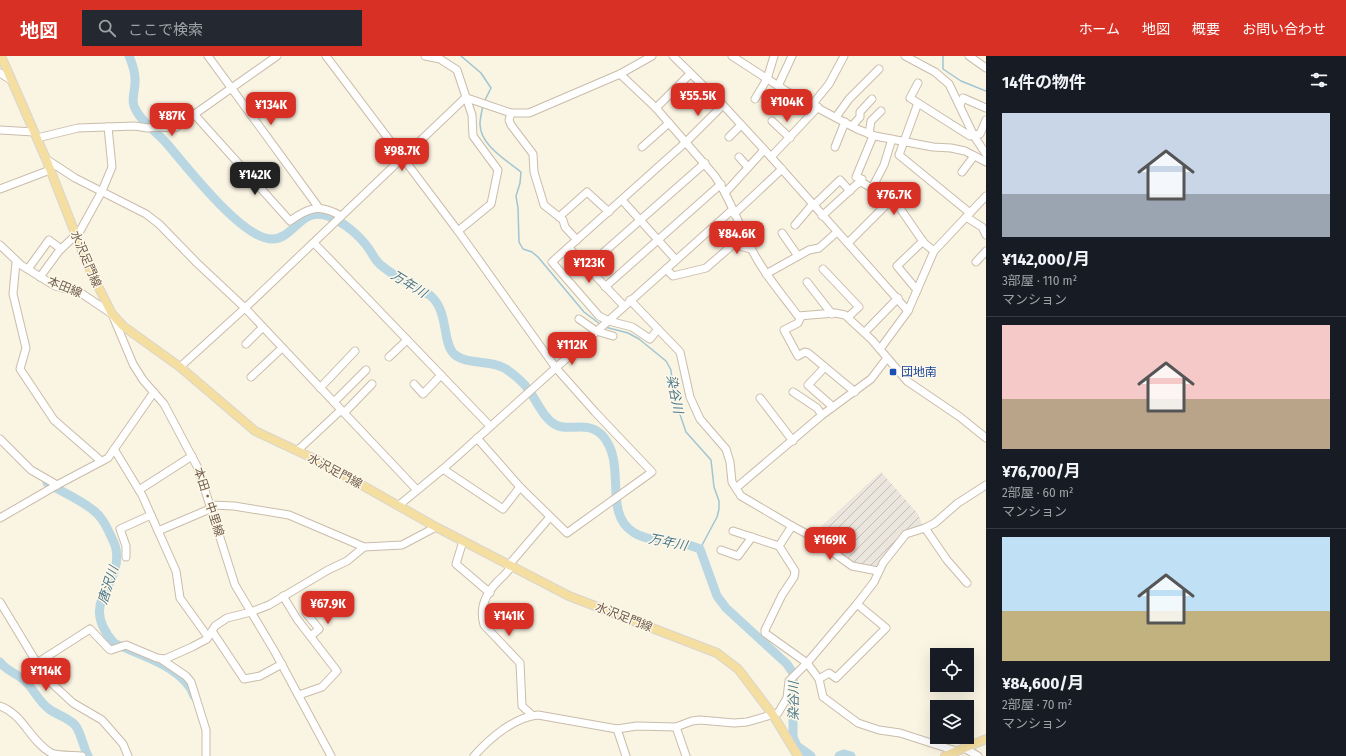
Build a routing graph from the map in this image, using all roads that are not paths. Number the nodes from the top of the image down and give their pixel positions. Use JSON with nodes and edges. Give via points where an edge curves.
{"nodes":[{"id":1,"x":1,"y":56,"type":"edge"},
{"id":2,"x":208,"y":56,"type":"edge"},
{"id":3,"x":277,"y":56,"type":"edge"},
{"id":4,"x":326,"y":56,"type":"edge"},
{"id":5,"x":425,"y":56,"type":"edge"},
{"id":6,"x":652,"y":56,"type":"edge"},
{"id":7,"x":673,"y":56,"type":"edge"},
{"id":8,"x":732,"y":56,"type":"edge"},
{"id":9,"x":774,"y":56,"type":"edge"},
{"id":10,"x":792,"y":56,"type":"edge"},
{"id":11,"x":844,"y":56,"type":"edge"},
{"id":12,"x":905,"y":56,"type":"edge"},
{"id":13,"x":969,"y":56,"type":"edge"},
{"id":14,"x":986,"y":68,"type":"edge"},
{"id":15,"x":879,"y":69,"type":"dead end"},
{"id":16,"x":0,"y":73,"type":"edge"},
{"id":17,"x":620,"y":74,"type":"junction"},
{"id":18,"x":690,"y":74,"type":"junction"},
{"id":19,"x":767,"y":79,"type":"junction"},
{"id":20,"x":11,"y":80,"type":"junction"},
{"id":21,"x":918,"y":82,"type":"dead end"},
{"id":22,"x":778,"y":86,"type":"junction"},
{"id":23,"x":231,"y":88,"type":"junction"},
{"id":24,"x":467,"y":98,"type":"junction"},
{"id":25,"x":755,"y":99,"type":"dead end"},
{"id":26,"x":872,"y":99,"type":"dead end"},
{"id":27,"x":918,"y":103,"type":"junction"},
{"id":28,"x":723,"y":105,"type":"junction"},
{"id":29,"x":960,"y":105,"type":"junction"},
{"id":30,"x":815,"y":106,"type":"junction"},
{"id":31,"x":656,"y":108,"type":"junction"},
{"id":32,"x":986,"y":108,"type":"edge"},
{"id":33,"x":881,"y":111,"type":"dead end"},
{"id":34,"x":510,"y":113,"type":"junction"},
{"id":35,"x":194,"y":114,"type":"junction"},
{"id":36,"x":836,"y":117,"type":"junction"},
{"id":37,"x":986,"y":120,"type":"edge"},
{"id":38,"x":772,"y":121,"type":"dead end"},
{"id":39,"x":845,"y":122,"type":"junction"},
{"id":40,"x":669,"y":123,"type":"junction"},
{"id":41,"x":741,"y":125,"type":"junction"},
{"id":42,"x":852,"y":126,"type":"junction"},
{"id":43,"x":108,"y":127,"type":"junction"},
{"id":44,"x":0,"y":130,"type":"edge"},
{"id":45,"x":35,"y":135,"type":"junction"},
{"id":46,"x":871,"y":135,"type":"junction"},
{"id":47,"x":974,"y":136,"type":"junction"},
{"id":48,"x":729,"y":137,"type":"dead end"},
{"id":49,"x":790,"y":138,"type":"junction"},
{"id":50,"x":892,"y":139,"type":"junction"},
{"id":51,"x":686,"y":142,"type":"junction"},
{"id":52,"x":904,"y":142,"type":"junction"},
{"id":53,"x":642,"y":147,"type":"dead end"},
{"id":54,"x":835,"y":147,"type":"dead end"},
{"id":55,"x":764,"y":150,"type":"junction"},
{"id":56,"x":986,"y":154,"type":"edge"},
{"id":57,"x":974,"y":156,"type":"junction"},
{"id":58,"x":403,"y":157,"type":"junction"},
{"id":59,"x":739,"y":157,"type":"dead end"},
{"id":60,"x":771,"y":157,"type":"junction"},
{"id":61,"x":46,"y":159,"type":"junction"},
{"id":62,"x":986,"y":162,"type":"edge"},
{"id":63,"x":705,"y":163,"type":"junction"},
{"id":64,"x":748,"y":167,"type":"junction"},
{"id":65,"x":782,"y":169,"type":"junction"},
{"id":66,"x":50,"y":170,"type":"junction"},
{"id":67,"x":962,"y":172,"type":"dead end"},
{"id":68,"x":861,"y":182,"type":"junction"},
{"id":69,"x":721,"y":184,"type":"junction"},
{"id":70,"x":872,"y":188,"type":"junction"},
{"id":71,"x":0,"y":189,"type":"edge"},
{"id":72,"x":850,"y":190,"type":"junction"},
{"id":73,"x":102,"y":191,"type":"junction"},
{"id":74,"x":725,"y":193,"type":"junction"},
{"id":75,"x":986,"y":196,"type":"edge"},
{"id":76,"x":893,"y":198,"type":"junction"},
{"id":77,"x":622,"y":200,"type":"junction"},
{"id":78,"x":813,"y":205,"type":"junction"},
{"id":79,"x":319,"y":208,"type":"junction"},
{"id":80,"x":609,"y":212,"type":"junction"},
{"id":81,"x":733,"y":212,"type":"junction"},
{"id":82,"x":968,"y":215,"type":"junction"},
{"id":83,"x":341,"y":216,"type":"junction"},
{"id":84,"x":822,"y":216,"type":"junction"},
{"id":85,"x":559,"y":217,"type":"junction"},
{"id":86,"x":641,"y":220,"type":"junction"},
{"id":87,"x":795,"y":225,"type":"dead end"},
{"id":88,"x":458,"y":231,"type":"junction"},
{"id":89,"x":837,"y":232,"type":"junction"},
{"id":90,"x":782,"y":233,"type":"dead end"},
{"id":91,"x":986,"y":234,"type":"edge"},
{"id":92,"x":744,"y":235,"type":"junction"},
{"id":93,"x":75,"y":236,"type":"junction"},
{"id":94,"x":577,"y":240,"type":"junction"},
{"id":95,"x":658,"y":240,"type":"junction"},
{"id":96,"x":923,"y":241,"type":"junction"},
{"id":97,"x":736,"y":242,"type":"junction"},
{"id":98,"x":314,"y":243,"type":"junction"},
{"id":99,"x":848,"y":243,"type":"junction"},
{"id":100,"x":0,"y":245,"type":"edge"},
{"id":101,"x":569,"y":248,"type":"junction"},
{"id":102,"x":61,"y":249,"type":"junction"},
{"id":103,"x":751,"y":249,"type":"junction"},
{"id":104,"x":934,"y":251,"type":"junction"},
{"id":105,"x":986,"y":251,"type":"edge"},
{"id":106,"x":798,"y":256,"type":"junction"},
{"id":107,"x":676,"y":260,"type":"junction"},
{"id":108,"x":16,"y":262,"type":"junction"},
{"id":109,"x":976,"y":262,"type":"dead end"},
{"id":110,"x":587,"y":267,"type":"junction"},
{"id":111,"x":823,"y":268,"type":"dead end"},
{"id":112,"x":28,"y":269,"type":"junction"},
{"id":113,"x":666,"y":269,"type":"junction"},
{"id":114,"x":766,"y":274,"type":"junction"},
{"id":115,"x":40,"y":277,"type":"junction"},
{"id":116,"x":807,"y":282,"type":"dead end"},
{"id":117,"x":605,"y":287,"type":"junction"},
{"id":118,"x":917,"y":290,"type":"junction"},
{"id":119,"x":898,"y":298,"type":"junction"},
{"id":120,"x":630,"y":300,"type":"junction"},
{"id":121,"x":624,"y":306,"type":"junction"},
{"id":122,"x":245,"y":308,"type":"junction"},
{"id":123,"x":908,"y":311,"type":"junction"},
{"id":124,"x":112,"y":314,"type":"junction"},
{"id":125,"x":832,"y":314,"type":"junction"},
{"id":126,"x":801,"y":317,"type":"junction"},
{"id":127,"x":848,"y":317,"type":"junction"},
{"id":128,"x":579,"y":319,"type":"dead end"},
{"id":129,"x":602,"y":326,"type":"junction"},
{"id":130,"x":262,"y":328,"type":"junction"},
{"id":131,"x":658,"y":329,"type":"junction"},
{"id":132,"x":865,"y":332,"type":"junction"},
{"id":133,"x":613,"y":336,"type":"dead end"},
{"id":134,"x":407,"y":340,"type":"junction"},
{"id":135,"x":246,"y":344,"type":"dead end"},
{"id":136,"x":282,"y":348,"type":"junction"},
{"id":137,"x":880,"y":349,"type":"junction"},
{"id":138,"x":355,"y":351,"type":"dead end"},
{"id":139,"x":389,"y":357,"type":"dead end"},
{"id":140,"x":887,"y":358,"type":"junction"},
{"id":141,"x":180,"y":367,"type":"junction"},
{"id":142,"x":825,"y":367,"type":"junction"},
{"id":143,"x":556,"y":368,"type":"junction"},
{"id":144,"x":366,"y":370,"type":"dead end"},
{"id":145,"x":441,"y":376,"type":"junction"},
{"id":146,"x":251,"y":377,"type":"dead end"},
{"id":147,"x":372,"y":384,"type":"dead end"},
{"id":148,"x":414,"y":384,"type":"dead end"},
{"id":149,"x":320,"y":388,"type":"junction"},
{"id":150,"x":154,"y":392,"type":"junction"},
{"id":151,"x":793,"y":392,"type":"dead end"},
{"id":152,"x":855,"y":392,"type":"junction"},
{"id":153,"x":760,"y":398,"type":"dead end"},
{"id":154,"x":334,"y":402,"type":"junction"},
{"id":155,"x":833,"y":407,"type":"junction"},
{"id":156,"x":342,"y":412,"type":"junction"},
{"id":157,"x":822,"y":415,"type":"junction"},
{"id":158,"x":490,"y":426,"type":"junction"},
{"id":159,"x":477,"y":438,"type":"junction"},
{"id":160,"x":986,"y":438,"type":"edge"},
{"id":161,"x":0,"y":439,"type":"edge"},
{"id":162,"x":792,"y":441,"type":"junction"},
{"id":163,"x":114,"y":449,"type":"junction"},
{"id":164,"x":297,"y":451,"type":"junction"},
{"id":165,"x":192,"y":456,"type":"junction"},
{"id":166,"x":102,"y":462,"type":"junction"},
{"id":167,"x":443,"y":469,"type":"junction"},
{"id":168,"x":56,"y":485,"type":"junction"},
{"id":169,"x":986,"y":485,"type":"edge"},
{"id":170,"x":520,"y":487,"type":"junction"},
{"id":171,"x":736,"y":488,"type":"junction"},
{"id":172,"x":416,"y":489,"type":"junction"},
{"id":173,"x":139,"y":490,"type":"junction"},
{"id":174,"x":398,"y":506,"type":"junction"},
{"id":175,"x":211,"y":507,"type":"junction"},
{"id":176,"x":151,"y":514,"type":"junction"},
{"id":177,"x":550,"y":517,"type":"junction"},
{"id":178,"x":0,"y":518,"type":"edge"},
{"id":179,"x":792,"y":526,"type":"junction"},
{"id":180,"x":436,"y":528,"type":"junction"},
{"id":181,"x":925,"y":528,"type":"junction"},
{"id":182,"x":158,"y":531,"type":"junction"},
{"id":183,"x":733,"y":531,"type":"dead end"},
{"id":184,"x":752,"y":537,"type":"junction"},
{"id":185,"x":463,"y":541,"type":"junction"},
{"id":186,"x":779,"y":546,"type":"junction"},
{"id":187,"x":364,"y":548,"type":"junction"},
{"id":188,"x":721,"y":550,"type":"dead end"},
{"id":189,"x":126,"y":557,"type":"dead end"},
{"id":190,"x":509,"y":566,"type":"junction"},
{"id":191,"x":878,"y":571,"type":"junction"},
{"id":192,"x":967,"y":583,"type":"dead end"},
{"id":193,"x":490,"y":592,"type":"junction"},
{"id":194,"x":283,"y":596,"type":"junction"},
{"id":195,"x":0,"y":602,"type":"edge"},
{"id":196,"x":857,"y":604,"type":"junction"},
{"id":197,"x":250,"y":612,"type":"junction"},
{"id":198,"x":7,"y":616,"type":"junction"},
{"id":199,"x":0,"y":619,"type":"edge"},
{"id":200,"x":297,"y":619,"type":"junction"},
{"id":201,"x":210,"y":634,"type":"junction"},
{"id":202,"x":311,"y":636,"type":"junction"},
{"id":203,"x":161,"y":659,"type":"junction"},
{"id":204,"x":37,"y":663,"type":"junction"},
{"id":205,"x":807,"y":663,"type":"junction"},
{"id":206,"x":282,"y":664,"type":"junction"},
{"id":207,"x":819,"y":679,"type":"junction"},
{"id":208,"x":299,"y":695,"type":"junction"},
{"id":209,"x":0,"y":706,"type":"edge"},
{"id":210,"x":532,"y":715,"type":"junction"},
{"id":211,"x":773,"y":715,"type":"junction"},
{"id":212,"x":676,"y":726,"type":"junction"},
{"id":213,"x":618,"y":728,"type":"junction"},
{"id":214,"x":986,"y":739,"type":"edge"},
{"id":215,"x":960,"y":750,"type":"junction"},
{"id":216,"x":82,"y":756,"type":"edge"},
{"id":217,"x":128,"y":756,"type":"edge"},
{"id":218,"x":206,"y":756,"type":"edge"},
{"id":219,"x":331,"y":756,"type":"edge"},
{"id":220,"x":474,"y":756,"type":"edge"},
{"id":221,"x":626,"y":756,"type":"edge"},
{"id":222,"x":686,"y":756,"type":"edge"},
{"id":223,"x":798,"y":756,"type":"edge"},
{"id":224,"x":945,"y":756,"type":"edge"},
{"id":225,"x":978,"y":756,"type":"edge"}],
"edges":[{"from":1,"to":20,"type":"main road","name":"水沢足門線"},
{"from":2,"to":23,"type":"street"},
{"from":3,"to":23,"type":"street"},
{"from":4,"to":58,"type":"street"},
{"from":5,"to":24,"type":"street","via":[[440,59],[454,67]]},
{"from":6,"to":17,"type":"street"},
{"from":7,"to":18,"type":"street"},
{"from":8,"to":19,"type":"street"},
{"from":9,"to":19,"type":"street"},
{"from":10,"to":22,"type":"street"},
{"from":11,"to":30,"type":"street"},
{"from":12,"to":29,"type":"street","via":[[941,76],[950,84]]},
{"from":13,"to":14,"type":"street"},
{"from":15,"to":36,"type":"street","via":[[849,99]]},
{"from":16,"to":20,"type":"street"},
{"from":17,"to":31,"type":"street"},
{"from":17,"to":34,"type":"street","via":[[529,113]]},
{"from":18,"to":28,"type":"street"},
{"from":18,"to":31,"type":"street"},
{"from":19,"to":22,"type":"street"},
{"from":19,"to":25,"type":"street"},
{"from":20,"to":45,"type":"main road","name":"水沢足門線"},
{"from":21,"to":27,"type":"street","via":[[910,98]]},
{"from":22,"to":30,"type":"street"},
{"from":23,"to":35,"type":"street"},
{"from":23,"to":79,"type":"street"},
{"from":24,"to":34,"type":"street"},
{"from":24,"to":58,"type":"street"},
{"from":24,"to":88,"type":"street","via":[[472,115],[473,136],[498,172],[491,204]]},
{"from":26,"to":42,"type":"street"},
{"from":27,"to":47,"type":"street","via":[[970,136]]},
{"from":27,"to":52,"type":"street"},
{"from":28,"to":41,"type":"street"},
{"from":28,"to":51,"type":"street"},
{"from":29,"to":32,"type":"street","via":[[963,98]]},
{"from":29,"to":47,"type":"street"},
{"from":30,"to":36,"type":"street"},
{"from":30,"to":49,"type":"street"},
{"from":31,"to":40,"type":"street"},
{"from":33,"to":46,"type":"street","via":[[871,121]]},
{"from":34,"to":85,"type":"street","via":[[511,125],[532,154],[534,172],[544,205]]},
{"from":35,"to":43,"type":"street","via":[[175,128]]},
{"from":35,"to":79,"type":"street","via":[[290,221],[305,211]]},
{"from":36,"to":39,"type":"street"},
{"from":37,"to":47,"type":"street","via":[[980,134]]},
{"from":38,"to":49,"type":"street"},
{"from":39,"to":42,"type":"street"},
{"from":39,"to":54,"type":"street"},
{"from":40,"to":51,"type":"street"},
{"from":40,"to":53,"type":"street"},
{"from":41,"to":48,"type":"street"},
{"from":41,"to":55,"type":"street"},
{"from":42,"to":46,"type":"street"},
{"from":43,"to":45,"type":"street","via":[[78,128]]},
{"from":43,"to":73,"type":"street","via":[[112,167]]},
{"from":44,"to":45,"type":"street"},
{"from":45,"to":61,"type":"main road","name":"水沢足門線"},
{"from":46,"to":50,"type":"street"},
{"from":46,"to":68,"type":"street","via":[[856,177],[862,179]]},
{"from":47,"to":56,"type":"street"},
{"from":49,"to":60,"type":"street"},
{"from":50,"to":52,"type":"street"},
{"from":50,"to":70,"type":"street","via":[[884,165]]},
{"from":51,"to":63,"type":"street"},
{"from":51,"to":77,"type":"street"},
{"from":52,"to":57,"type":"street","via":[[951,148]]},
{"from":52,"to":82,"type":"street","via":[[899,156]]},
{"from":55,"to":60,"type":"street"},
{"from":55,"to":64,"type":"street"},
{"from":57,"to":62,"type":"street"},
{"from":57,"to":67,"type":"street"},
{"from":58,"to":83,"type":"street"},
{"from":58,"to":88,"type":"street"},
{"from":59,"to":64,"type":"street"},
{"from":60,"to":65,"type":"street"},
{"from":61,"to":66,"type":"main road","name":"水沢足門線"},
{"from":61,"to":73,"type":"street","via":[[75,178]]},
{"from":63,"to":69,"type":"street"},
{"from":63,"to":86,"type":"street"},
{"from":64,"to":74,"type":"street"},
{"from":65,"to":78,"type":"street"},
{"from":65,"to":81,"type":"street"},
{"from":66,"to":71,"type":"street"},
{"from":66,"to":93,"type":"main road","name":"水沢足門線"},
{"from":68,"to":70,"type":"street"},
{"from":68,"to":72,"type":"street"},
{"from":69,"to":74,"type":"street"},
{"from":69,"to":95,"type":"street"},
{"from":70,"to":76,"type":"street"},
{"from":72,"to":78,"type":"street","via":[[840,180]]},
{"from":72,"to":84,"type":"street"},
{"from":73,"to":93,"type":"street"},
{"from":73,"to":122,"type":"street","via":[[154,219]]},
{"from":74,"to":81,"type":"street"},
{"from":75,"to":82,"type":"street"},
{"from":76,"to":96,"type":"street"},
{"from":76,"to":99,"type":"street"},
{"from":77,"to":80,"type":"street"},
{"from":77,"to":86,"type":"street"},
{"from":78,"to":84,"type":"street"},
{"from":78,"to":87,"type":"street"},
{"from":79,"to":83,"type":"street","via":[[326,208]]},
{"from":80,"to":85,"type":"street","via":[[587,192]]},
{"from":80,"to":94,"type":"street"},
{"from":81,"to":92,"type":"street"},
{"from":81,"to":107,"type":"street"},
{"from":82,"to":91,"type":"street"},
{"from":82,"to":104,"type":"street"},
{"from":83,"to":98,"type":"street"},
{"from":84,"to":89,"type":"street"},
{"from":85,"to":94,"type":"street"},
{"from":86,"to":95,"type":"street"},
{"from":86,"to":110,"type":"street"},
{"from":88,"to":143,"type":"street"},
{"from":89,"to":99,"type":"street"},
{"from":89,"to":106,"type":"street","via":[[819,248]]},
{"from":90,"to":106,"type":"street"},
{"from":92,"to":97,"type":"street"},
{"from":92,"to":103,"type":"street"},
{"from":93,"to":102,"type":"street"},
{"from":93,"to":124,"type":"main road","name":"水沢足門線"},
{"from":94,"to":101,"type":"street"},
{"from":95,"to":107,"type":"street"},
{"from":95,"to":117,"type":"street"},
{"from":96,"to":104,"type":"street"},
{"from":96,"to":118,"type":"street","via":[[897,266]]},
{"from":97,"to":103,"type":"street","via":[[739,246]]},
{"from":97,"to":113,"type":"street","via":[[706,268],[673,276]]},
{"from":98,"to":122,"type":"street"},
{"from":98,"to":134,"type":"street"},
{"from":99,"to":119,"type":"street"},
{"from":100,"to":108,"type":"street","name":"本田線"},
{"from":101,"to":110,"type":"street"},
{"from":101,"to":129,"type":"street","via":[[552,262],[593,311]]},
{"from":102,"to":112,"type":"street","via":[[50,240]]},
{"from":102,"to":115,"type":"street"},
{"from":103,"to":114,"type":"street"},
{"from":104,"to":118,"type":"street"},
{"from":105,"to":109,"type":"street"},
{"from":106,"to":114,"type":"street"},
{"from":107,"to":113,"type":"street"},
{"from":108,"to":112,"type":"street","name":"本田線"},
{"from":108,"to":166,"type":"street","via":[[13,294],[26,348],[20,369],[54,420]]},
{"from":110,"to":117,"type":"street"},
{"from":111,"to":127,"type":"street","via":[[859,307]]},
{"from":112,"to":115,"type":"street","name":"本田線"},
{"from":113,"to":120,"type":"street"},
{"from":114,"to":126,"type":"street"},
{"from":115,"to":124,"type":"street","name":"本田線","via":[[55,286],[81,293]]},
{"from":116,"to":125,"type":"street"},
{"from":117,"to":121,"type":"street"},
{"from":118,"to":123,"type":"street"},
{"from":119,"to":123,"type":"street"},
{"from":119,"to":132,"type":"street"},
{"from":120,"to":121,"type":"street"},
{"from":120,"to":131,"type":"street"},
{"from":121,"to":129,"type":"street"},
{"from":122,"to":130,"type":"street"},
{"from":122,"to":141,"type":"street"},
{"from":123,"to":137,"type":"street"},
{"from":124,"to":141,"type":"main road","name":"水沢足門線","via":[[123,326]]},
{"from":124,"to":150,"type":"street","name":"本田・中里線","via":[[133,364]]},
{"from":125,"to":126,"type":"street"},
{"from":125,"to":127,"type":"street"},
{"from":126,"to":142,"type":"street","via":[[798,323],[784,330],[798,356],[806,352]]},
{"from":127,"to":132,"type":"street"},
{"from":128,"to":129,"type":"street"},
{"from":129,"to":131,"type":"street","via":[[632,327],[650,339]]},
{"from":129,"to":133,"type":"street"},
{"from":129,"to":143,"type":"street"},
{"from":130,"to":135,"type":"street"},
{"from":130,"to":136,"type":"street"},
{"from":131,"to":171,"type":"street","via":[[680,352],[690,397],[700,419],[726,449],[732,482]]},
{"from":132,"to":137,"type":"street"},
{"from":134,"to":139,"type":"street"},
{"from":134,"to":145,"type":"street"},
{"from":136,"to":146,"type":"street"},
{"from":136,"to":149,"type":"street"},
{"from":137,"to":140,"type":"street"},
{"from":138,"to":149,"type":"street"},
{"from":140,"to":152,"type":"street","via":[[871,379]]},
{"from":140,"to":160,"type":"street","via":[[907,381]]},
{"from":141,"to":164,"type":"main road","name":"水沢足門線","via":[[255,431]]},
{"from":142,"to":152,"type":"street"},
{"from":142,"to":155,"type":"street","via":[[808,385]]},
{"from":143,"to":158,"type":"street"},
{"from":143,"to":177,"type":"street","via":[[652,472],[567,533]]},
{"from":144,"to":154,"type":"street"},
{"from":145,"to":148,"type":"street","via":[[423,394]]},
{"from":145,"to":158,"type":"street"},
{"from":147,"to":156,"type":"street"},
{"from":149,"to":154,"type":"street"},
{"from":150,"to":163,"type":"street"},
{"from":150,"to":165,"type":"street","name":"本田・中里線","via":[[172,417]]},
{"from":151,"to":157,"type":"street","via":[[817,408]]},
{"from":152,"to":155,"type":"street"},
{"from":153,"to":162,"type":"street"},
{"from":154,"to":156,"type":"street"},
{"from":155,"to":157,"type":"street"},
{"from":156,"to":164,"type":"street"},
{"from":156,"to":172,"type":"street"},
{"from":157,"to":162,"type":"street"},
{"from":158,"to":159,"type":"street"},
{"from":159,"to":167,"type":"street"},
{"from":159,"to":170,"type":"street"},
{"from":161,"to":168,"type":"street","via":[[32,470]]},
{"from":162,"to":171,"type":"street"},
{"from":163,"to":166,"type":"street"},
{"from":163,"to":173,"type":"street"},
{"from":164,"to":174,"type":"main road","name":"水沢足門線"},
{"from":165,"to":173,"type":"street"},
{"from":165,"to":175,"type":"street","name":"本田・中里線"},
{"from":166,"to":168,"type":"street"},
{"from":167,"to":170,"type":"street","via":[[504,509]]},
{"from":167,"to":172,"type":"street"},
{"from":168,"to":178,"type":"street"},
{"from":169,"to":181,"type":"street"},
{"from":170,"to":177,"type":"street"},
{"from":171,"to":179,"type":"street","via":[[741,496]]},
{"from":172,"to":174,"type":"street"},
{"from":173,"to":176,"type":"street"},
{"from":174,"to":180,"type":"main road","name":"水沢足門線"},
{"from":175,"to":182,"type":"street"},
{"from":175,"to":187,"type":"street","via":[[234,506],[289,515]]},
{"from":175,"to":197,"type":"street","name":"本田・中里線","via":[[232,578]]},
{"from":176,"to":182,"type":"street"},
{"from":176,"to":189,"type":"street","via":[[120,529],[126,546]]},
{"from":177,"to":190,"type":"street"},
{"from":179,"to":186,"type":"street"},
{"from":179,"to":191,"type":"street","via":[[852,566]]},
{"from":180,"to":185,"type":"main road","name":"水沢足門線"},
{"from":180,"to":187,"type":"street","via":[[402,545]]},
{"from":181,"to":191,"type":"street","via":[[906,534]]},
{"from":181,"to":192,"type":"street"},
{"from":182,"to":201,"type":"street","via":[[176,571],[180,598]]},
{"from":183,"to":184,"type":"street"},
{"from":184,"to":186,"type":"street"},
{"from":184,"to":188,"type":"street","via":[[738,556]]},
{"from":185,"to":190,"type":"main road","name":"水沢足門線"},
{"from":185,"to":193,"type":"street","via":[[456,564]]},
{"from":186,"to":205,"type":"street","via":[[795,571],[765,633]]},
{"from":187,"to":194,"type":"street","via":[[347,561]]},
{"from":190,"to":193,"type":"street","via":[[507,574]]},
{"from":190,"to":211,"type":"main road","name":"水沢足門線","via":[[576,599],[717,653],[738,669]]},
{"from":191,"to":196,"type":"street","via":[[874,582]]},
{"from":193,"to":210,"type":"street","via":[[481,610],[484,624],[520,663],[522,706]]},
{"from":194,"to":197,"type":"street"},
{"from":194,"to":200,"type":"street"},
{"from":195,"to":198,"type":"street"},
{"from":196,"to":205,"type":"street"},
{"from":196,"to":207,"type":"street","via":[[886,628],[836,678],[829,673]]},
{"from":197,"to":201,"type":"street","via":[[227,618],[215,626]]},
{"from":197,"to":206,"type":"street","name":"本田・中里線"},
{"from":198,"to":199,"type":"street"},
{"from":198,"to":204,"type":"street"},
{"from":200,"to":202,"type":"street"},
{"from":200,"to":202,"type":"street","via":[[308,611],[319,629]]},
{"from":201,"to":203,"type":"street","via":[[192,647]]},
{"from":201,"to":206,"type":"street","via":[[244,679],[260,676]]},
{"from":202,"to":208,"type":"street","via":[[337,671],[322,687]]},
{"from":203,"to":204,"type":"street","via":[[126,645],[108,649],[90,630]]},
{"from":203,"to":218,"type":"street","via":[[191,682],[206,730]]},
{"from":204,"to":217,"type":"street","via":[[49,682],[69,700],[106,724],[123,744]]},
{"from":205,"to":207,"type":"street"},
{"from":205,"to":211,"type":"street","via":[[789,681],[785,703]]},
{"from":206,"to":208,"type":"street","name":"本田・中里線"},
{"from":207,"to":215,"type":"street","via":[[823,697],[853,721]]},
{"from":208,"to":219,"type":"street","name":"本田・中里線"},
{"from":209,"to":216,"type":"street","via":[[12,713],[51,753]]},
{"from":210,"to":213,"type":"street"},
{"from":210,"to":220,"type":"street","via":[[508,727],[486,743]]},
{"from":211,"to":212,"type":"street","via":[[747,722],[700,720]]},
{"from":211,"to":223,"type":"main road","name":"水沢足門線"},
{"from":212,"to":213,"type":"street"},
{"from":212,"to":222,"type":"street"},
{"from":213,"to":221,"type":"street"},
{"from":214,"to":215,"type":"main road"},
{"from":215,"to":224,"type":"main road"},
{"from":215,"to":225,"type":"street"}]}
